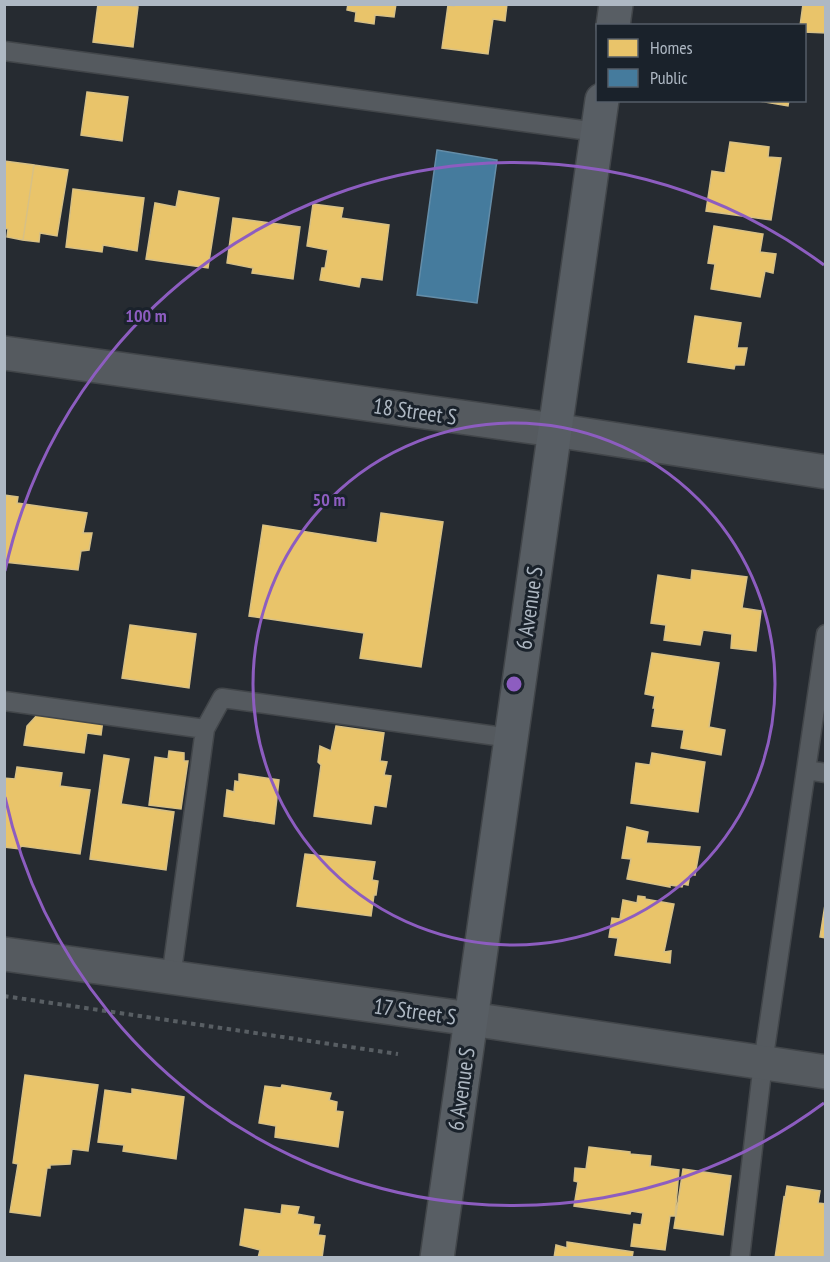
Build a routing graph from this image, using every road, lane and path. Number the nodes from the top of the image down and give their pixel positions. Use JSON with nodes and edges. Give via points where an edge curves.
{"nodes":[{"id":1,"x":616,"y":4,"type":"edge"},
{"id":2,"x":613,"y":24,"type":"edge"},
{"id":3,"x":4,"y":51,"type":"edge"},
{"id":4,"x":602,"y":102,"type":"edge"},
{"id":5,"x":597,"y":132,"type":"junction"},
{"id":6,"x":4,"y":353,"type":"edge"},
{"id":7,"x":554,"y":430,"type":"junction"},
{"id":8,"x":825,"y":472,"type":"edge"},
{"id":9,"x":825,"y":633,"type":"edge"},
{"id":10,"x":4,"y":701,"type":"edge"},
{"id":11,"x":205,"y":729,"type":"junction"},
{"id":12,"x":511,"y":738,"type":"junction"},
{"id":13,"x":806,"y":771,"type":"junction"},
{"id":14,"x":825,"y":773,"type":"edge"},
{"id":15,"x":4,"y":954,"type":"edge"},
{"id":16,"x":171,"y":978,"type":"junction"},
{"id":17,"x":4,"y":996,"type":"edge"},
{"id":18,"x":471,"y":1019,"type":"junction"},
{"id":19,"x":398,"y":1054,"type":"dead end"},
{"id":20,"x":764,"y":1063,"type":"junction"},
{"id":21,"x":825,"y":1072,"type":"edge"},
{"id":22,"x":437,"y":1257,"type":"edge"},
{"id":23,"x":740,"y":1257,"type":"edge"}],
"edges":[{"from":1,"to":2,"type":"main road"},
{"from":3,"to":5,"type":"lane"},
{"from":4,"to":5,"type":"main road","name":"6 Avenue S"},
{"from":5,"to":7,"type":"main road","name":"6 Avenue S"},
{"from":6,"to":7,"type":"street","name":"18 Street S"},
{"from":7,"to":8,"type":"street","name":"18 Street S"},
{"from":7,"to":12,"type":"main road","name":"6 Avenue S"},
{"from":9,"to":13,"type":"lane"},
{"from":10,"to":11,"type":"lane"},
{"from":11,"to":12,"type":"lane","via":[[222,698]]},
{"from":11,"to":16,"type":"lane"},
{"from":12,"to":18,"type":"main road","name":"6 Avenue S"},
{"from":13,"to":14,"type":"lane"},
{"from":13,"to":20,"type":"lane"},
{"from":15,"to":16,"type":"street","name":"17 Street S"},
{"from":16,"to":18,"type":"street","name":"17 Street S"},
{"from":17,"to":19,"type":"path"},
{"from":18,"to":20,"type":"street","name":"17 Street S"},
{"from":18,"to":22,"type":"main road","name":"6 Avenue S"},
{"from":20,"to":21,"type":"street","name":"17 Street S"},
{"from":20,"to":23,"type":"lane"}]}
